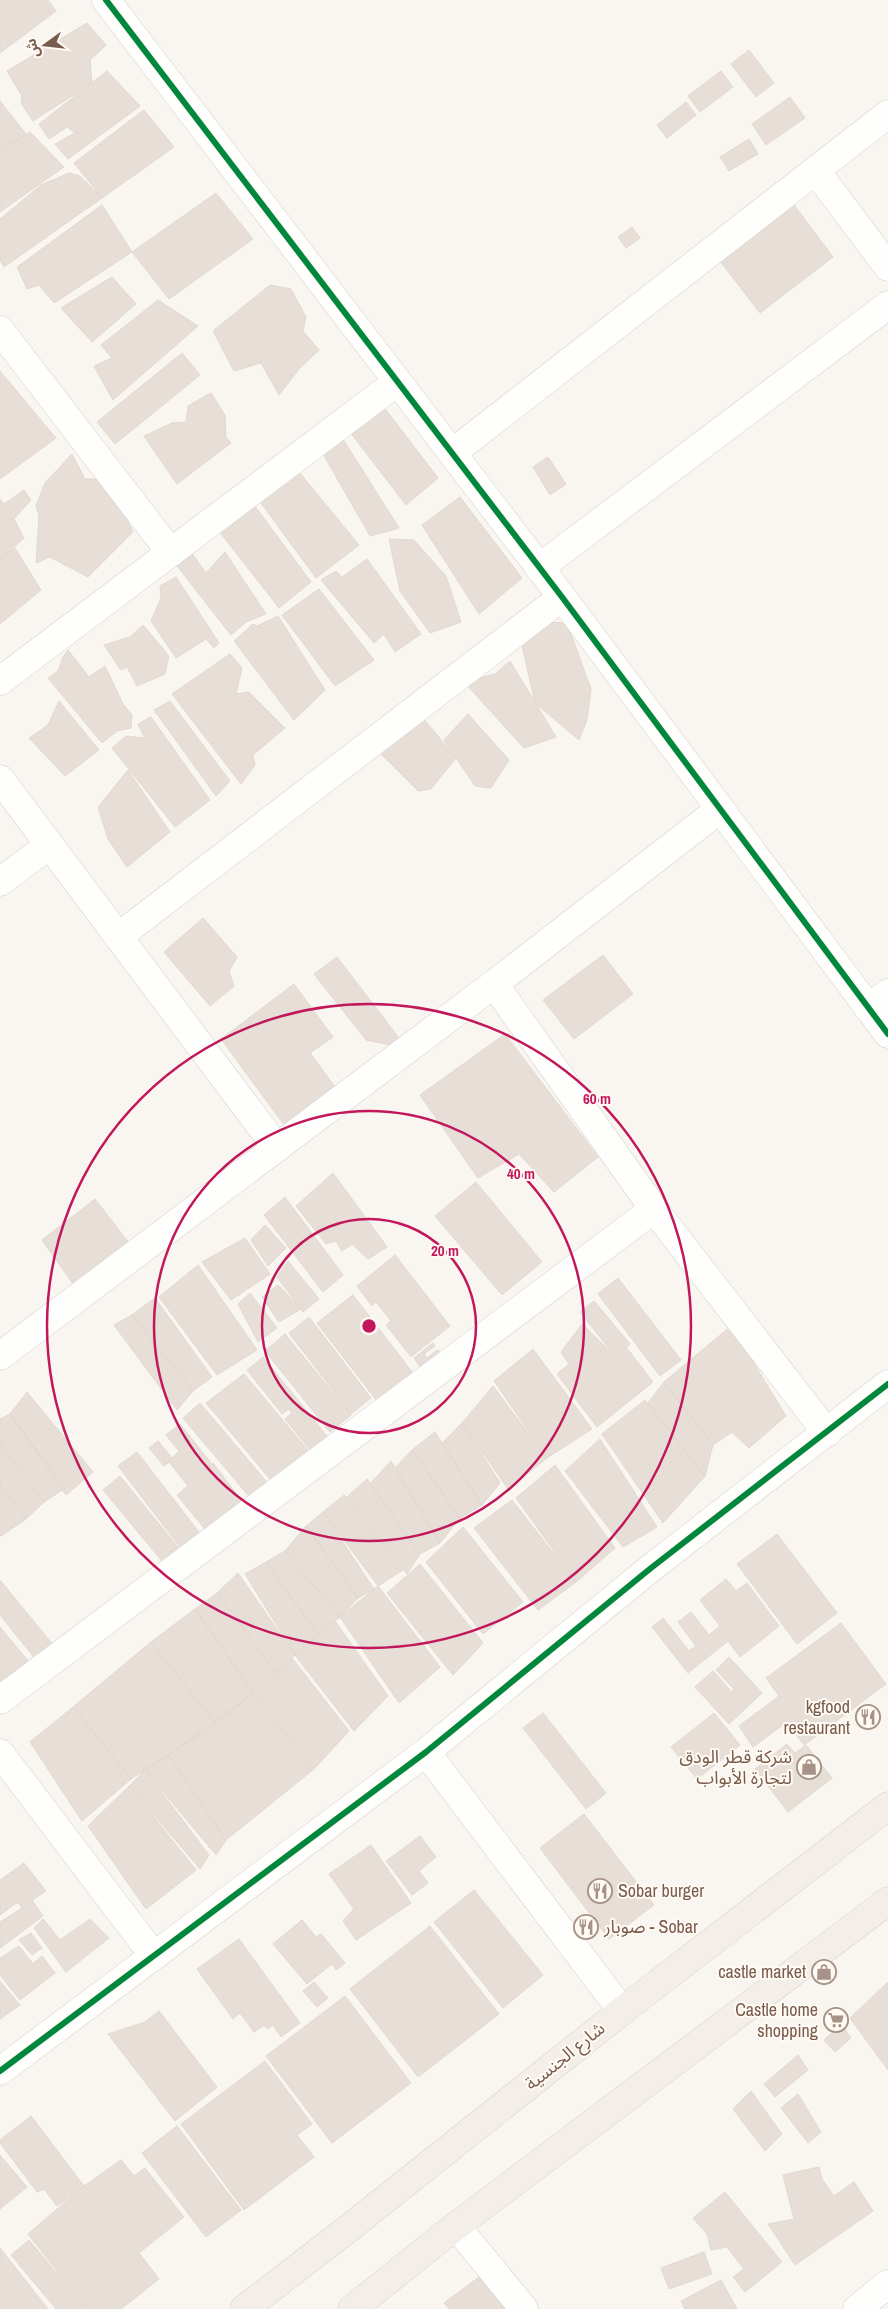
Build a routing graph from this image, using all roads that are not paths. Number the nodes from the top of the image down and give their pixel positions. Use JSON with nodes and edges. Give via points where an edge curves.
{"nodes":[{"id":1,"x":106,"y":0,"type":"edge"},
{"id":2,"x":888,"y":114,"type":"edge"},
{"id":3,"x":816,"y":171,"type":"junction"},
{"id":4,"x":888,"y":267,"type":"edge"},
{"id":5,"x":888,"y":305,"type":"edge"},
{"id":6,"x":0,"y":330,"type":"edge"},
{"id":7,"x":398,"y":382,"type":"junction"},
{"id":8,"x":452,"y":453,"type":"junction"},
{"id":9,"x":171,"y":553,"type":"junction"},
{"id":10,"x":539,"y":568,"type":"junction"},
{"id":11,"x":562,"y":597,"type":"junction"},
{"id":12,"x":0,"y":681,"type":"edge"},
{"id":13,"x":0,"y":779,"type":"edge"},
{"id":14,"x":720,"y":808,"type":"junction"},
{"id":15,"x":49,"y":845,"type":"junction"},
{"id":16,"x":0,"y":882,"type":"edge"},
{"id":17,"x":118,"y":937,"type":"junction"},
{"id":18,"x":494,"y":984,"type":"junction"},
{"id":19,"x":878,"y":1001,"type":"edge"},
{"id":20,"x":888,"y":1034,"type":"edge"},
{"id":21,"x":277,"y":1148,"type":"junction"},
{"id":22,"x":654,"y":1209,"type":"junction"},
{"id":23,"x":0,"y":1356,"type":"edge"},
{"id":24,"x":888,"y":1384,"type":"edge"},
{"id":25,"x":827,"y":1433,"type":"junction"},
{"id":26,"x":0,"y":1700,"type":"edge"},
{"id":27,"x":426,"y":1752,"type":"junction"},
{"id":28,"x":0,"y":1753,"type":"edge"},
{"id":29,"x":888,"y":1806,"type":"edge"},
{"id":30,"x":888,"y":1901,"type":"edge"},
{"id":31,"x":154,"y":1956,"type":"junction"},
{"id":32,"x":622,"y":2011,"type":"junction"},
{"id":33,"x":0,"y":2071,"type":"edge"},
{"id":34,"x":456,"y":2226,"type":"junction"},
{"id":35,"x":888,"y":2284,"type":"edge"},
{"id":36,"x":244,"y":2309,"type":"edge"},
{"id":37,"x":352,"y":2309,"type":"edge"},
{"id":38,"x":524,"y":2309,"type":"edge"},
{"id":39,"x":857,"y":2309,"type":"edge"}],
"edges":[{"from":1,"to":7,"type":"street"},
{"from":2,"to":3,"type":"street"},
{"from":3,"to":4,"type":"street"},
{"from":3,"to":8,"type":"street"},
{"from":5,"to":10,"type":"street"},
{"from":6,"to":9,"type":"street"},
{"from":7,"to":8,"type":"street"},
{"from":7,"to":9,"type":"street"},
{"from":8,"to":10,"type":"street"},
{"from":9,"to":12,"type":"street"},
{"from":10,"to":11,"type":"street"},
{"from":11,"to":14,"type":"street"},
{"from":11,"to":17,"type":"street"},
{"from":13,"to":15,"type":"street"},
{"from":14,"to":18,"type":"street"},
{"from":14,"to":19,"type":"street"},
{"from":15,"to":16,"type":"street"},
{"from":15,"to":17,"type":"street"},
{"from":17,"to":21,"type":"street"},
{"from":18,"to":21,"type":"street"},
{"from":18,"to":22,"type":"street"},
{"from":19,"to":20,"type":"street"},
{"from":21,"to":23,"type":"street"},
{"from":22,"to":25,"type":"street"},
{"from":22,"to":26,"type":"street"},
{"from":24,"to":25,"type":"street"},
{"from":25,"to":27,"type":"street","via":[[651,1568]]},
{"from":27,"to":31,"type":"street"},
{"from":27,"to":32,"type":"street"},
{"from":28,"to":31,"type":"street"},
{"from":29,"to":32,"type":"main road","name":"شارع الجنسية"},
{"from":30,"to":34,"type":"main road"},
{"from":31,"to":33,"type":"street"},
{"from":32,"to":36,"type":"main road","name":"شارع الجنسية"},
{"from":34,"to":37,"type":"main road"},
{"from":34,"to":38,"type":"street"},
{"from":35,"to":39,"type":"street"}]}
